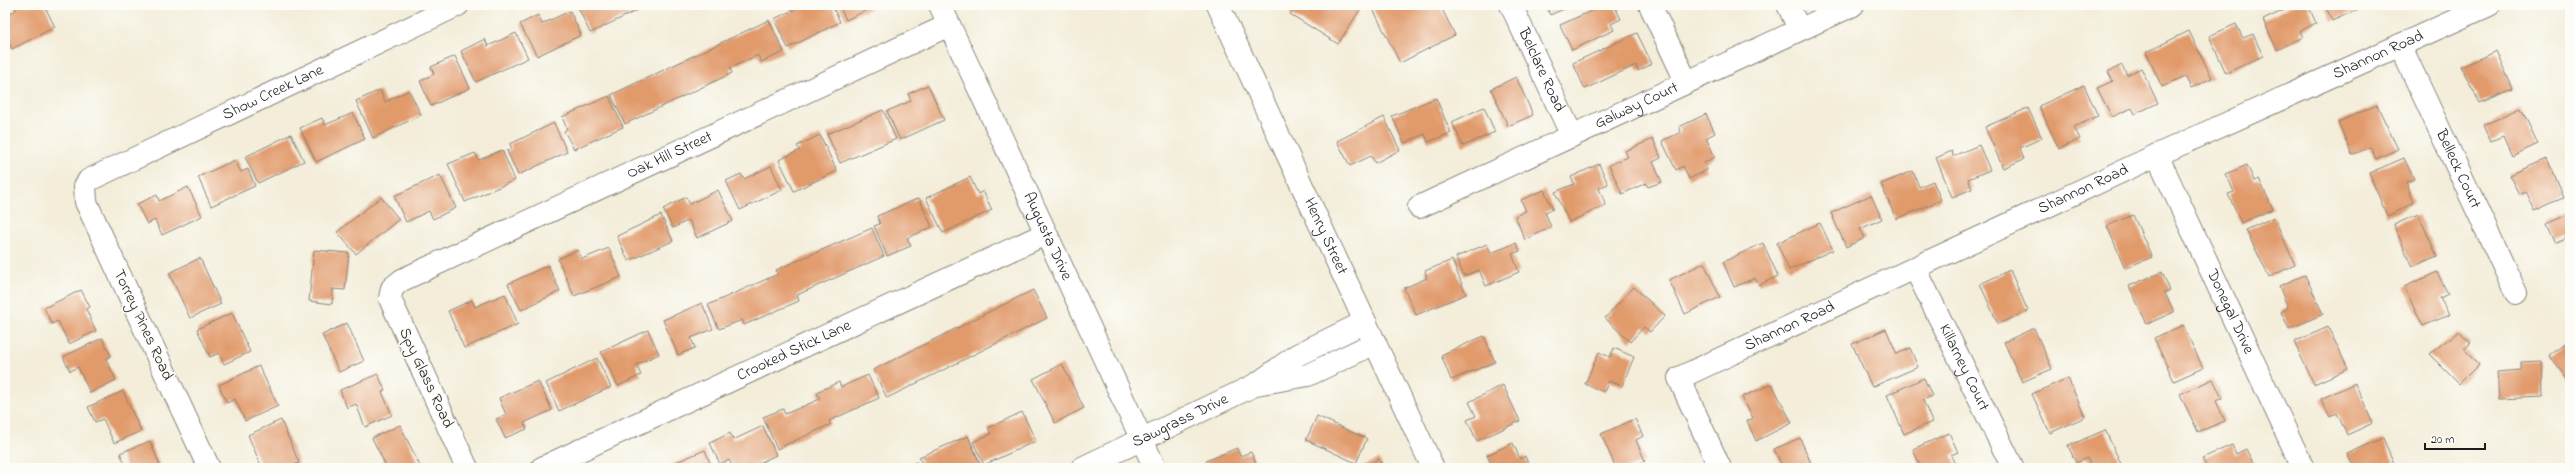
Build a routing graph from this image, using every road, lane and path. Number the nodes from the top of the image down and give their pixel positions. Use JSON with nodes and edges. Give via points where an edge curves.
{"nodes":[{"id":1,"x":458,"y":5,"type":"edge"},
{"id":2,"x":940,"y":5,"type":"edge"},
{"id":3,"x":1218,"y":5,"type":"edge"},
{"id":4,"x":1511,"y":5,"type":"edge"},
{"id":5,"x":1650,"y":5,"type":"edge"},
{"id":6,"x":1788,"y":5,"type":"edge"},
{"id":7,"x":2489,"y":5,"type":"edge"},
{"id":8,"x":1842,"y":7,"type":"edge"},
{"id":9,"x":949,"y":25,"type":"junction"},
{"id":10,"x":1799,"y":30,"type":"junction"},
{"id":11,"x":2400,"y":45,"type":"junction"},
{"id":12,"x":1686,"y":81,"type":"junction"},
{"id":13,"x":1572,"y":136,"type":"junction"},
{"id":14,"x":2157,"y":155,"type":"junction"},
{"id":15,"x":89,"y":180,"type":"joint"},
{"id":16,"x":1419,"y":207,"type":"dead end"},
{"id":17,"x":1045,"y":234,"type":"junction"},
{"id":18,"x":1915,"y":268,"type":"junction"},
{"id":19,"x":392,"y":288,"type":"joint"},
{"id":20,"x":2516,"y":293,"type":"dead end"},
{"id":21,"x":1365,"y":322,"type":"junction"},
{"id":22,"x":1375,"y":343,"type":"junction"},
{"id":23,"x":1257,"y":384,"type":"junction"},
{"id":24,"x":1141,"y":439,"type":"junction"},
{"id":25,"x":209,"y":468,"type":"edge"},
{"id":26,"x":467,"y":468,"type":"edge"},
{"id":27,"x":542,"y":468,"type":"edge"},
{"id":28,"x":1082,"y":468,"type":"edge"},
{"id":29,"x":1155,"y":468,"type":"edge"},
{"id":30,"x":1433,"y":468,"type":"edge"},
{"id":31,"x":1720,"y":468,"type":"edge"},
{"id":32,"x":2013,"y":468,"type":"edge"},
{"id":33,"x":2302,"y":468,"type":"edge"}],
"edges":[{"from":1,"to":15,"type":"street","name":"Show Creek Lane"},
{"from":2,"to":9,"type":"street","name":"Augusta Drive"},
{"from":3,"to":21,"type":"street","name":"Henry Street"},
{"from":4,"to":13,"type":"street","name":"Belclare Road"},
{"from":5,"to":12,"type":"street"},
{"from":6,"to":10,"type":"street"},
{"from":7,"to":11,"type":"street","name":"Shannon Road"},
{"from":8,"to":10,"type":"street","name":"Galway Court"},
{"from":9,"to":17,"type":"street","name":"Augusta Drive"},
{"from":9,"to":19,"type":"street","name":"Oak Hill Street","via":[[402,280]]},
{"from":10,"to":12,"type":"street","name":"Galway Court"},
{"from":11,"to":14,"type":"street","name":"Shannon Road"},
{"from":11,"to":20,"type":"street","name":"Belleck Court"},
{"from":12,"to":13,"type":"street","name":"Galway Court"},
{"from":13,"to":16,"type":"street","name":"Galway Court"},
{"from":14,"to":18,"type":"street","name":"Shannon Road"},
{"from":14,"to":33,"type":"street","name":"Donegal Drive"},
{"from":15,"to":25,"type":"street","name":"Torrey Pines Road","via":[[85,186],[86,202]]},
{"from":17,"to":24,"type":"street","name":"Augusta Drive"},
{"from":17,"to":27,"type":"street","name":"Crooked Stick Lane"},
{"from":18,"to":31,"type":"street","name":"Shannon Road","via":[[1679,378]]},
{"from":18,"to":32,"type":"street","name":"Killarney Court"},
{"from":19,"to":26,"type":"street","name":"Spy Glass Road","via":[[390,299]]},
{"from":21,"to":22,"type":"street","name":"Henry Street"},
{"from":21,"to":23,"type":"street","name":"Sawgrass Drive","via":[[1297,355]]},
{"from":22,"to":23,"type":"street","name":"Sawgrass Drive","via":[[1308,375]]},
{"from":22,"to":30,"type":"street","name":"Henry Street"},
{"from":23,"to":24,"type":"street","name":"Sawgrass Drive"},
{"from":24,"to":28,"type":"street","name":"Sawgrass Drive"},
{"from":24,"to":29,"type":"street","name":"Augusta Drive"}]}
